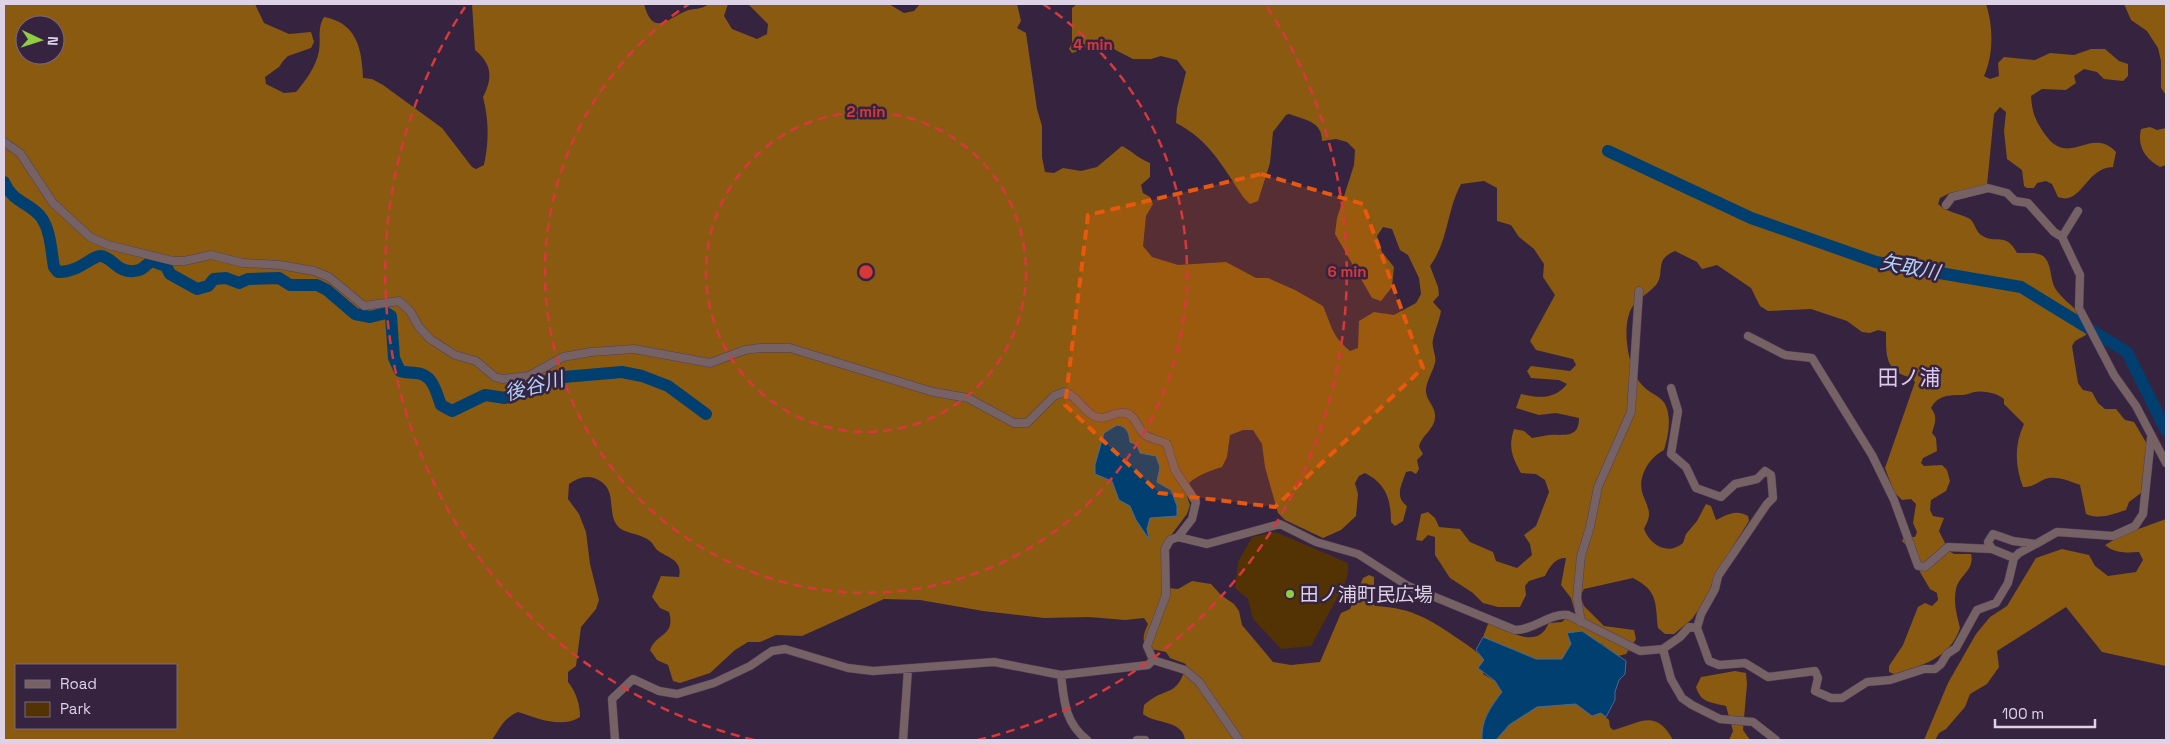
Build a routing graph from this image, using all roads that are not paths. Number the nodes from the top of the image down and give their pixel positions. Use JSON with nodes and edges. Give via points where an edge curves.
{"nodes":[{"id":1,"x":4,"y":142,"type":"edge"},
{"id":2,"x":1946,"y":205,"type":"dead end"},
{"id":3,"x":2078,"y":211,"type":"dead end"},
{"id":4,"x":2062,"y":236,"type":"junction"},
{"id":5,"x":1639,"y":291,"type":"dead end"},
{"id":6,"x":1748,"y":336,"type":"dead end"},
{"id":7,"x":1671,"y":388,"type":"dead end"},
{"id":8,"x":2151,"y":438,"type":"junction"},
{"id":9,"x":2166,"y":463,"type":"edge"},
{"id":10,"x":1178,"y":536,"type":"junction"},
{"id":11,"x":2036,"y":544,"type":"junction"},
{"id":12,"x":1992,"y":549,"type":"junction"},
{"id":13,"x":2014,"y":558,"type":"junction"},
{"id":14,"x":1581,"y":622,"type":"junction"},
{"id":15,"x":1697,"y":628,"type":"junction"},
{"id":16,"x":1663,"y":649,"type":"junction"},
{"id":17,"x":1153,"y":660,"type":"junction"},
{"id":18,"x":908,"y":669,"type":"junction"},
{"id":19,"x":1061,"y":675,"type":"junction"},
{"id":20,"x":615,"y":740,"type":"edge"},
{"id":21,"x":904,"y":740,"type":"edge"},
{"id":22,"x":1086,"y":740,"type":"edge"},
{"id":23,"x":1137,"y":740,"type":"edge"},
{"id":24,"x":1145,"y":740,"type":"edge"},
{"id":25,"x":1239,"y":740,"type":"edge"},
{"id":26,"x":1776,"y":740,"type":"edge"}],
"edges":[{"from":1,"to":10,"type":"street","via":[[20,153],[53,203],[97,242],[173,260],[211,255],[322,274],[364,306],[399,301],[430,339],[455,355],[476,361],[502,379],[530,376],[563,356],[591,352],[634,349],[710,363],[745,350],[778,347],[802,350],[933,392],[968,398],[1014,423],[1027,423],[1060,394],[1071,394],[1093,416],[1128,414],[1144,435],[1168,444],[1175,470],[1196,502],[1192,519]]},
{"from":2,"to":4,"type":"street","via":[[1952,197],[1988,188],[2007,194],[2015,201],[2028,203],[2054,232]]},
{"from":3,"to":4,"type":"street"},
{"from":4,"to":8,"type":"street","via":[[2080,275],[2079,308]]},
{"from":5,"to":14,"type":"street","via":[[1631,412],[1598,487],[1581,556],[1577,598]]},
{"from":6,"to":12,"type":"street","via":[[1785,355],[1812,358],[1872,455],[1894,500],[1918,566],[1925,567],[1948,547]]},
{"from":7,"to":15,"type":"street","via":[[1678,411],[1671,454],[1686,467],[1696,488],[1722,498],[1735,484],[1757,479],[1765,471],[1771,475],[1774,492],[1718,576]]},
{"from":8,"to":9,"type":"street"},
{"from":8,"to":11,"type":"street","via":[[2143,514],[2135,526],[2113,536],[2057,532]]},
{"from":10,"to":14,"type":"street","via":[[1207,544],[1280,524],[1316,542],[1358,554],[1408,586],[1515,630],[1525,630],[1559,614]]},
{"from":10,"to":17,"type":"street","via":[[1170,540],[1165,550],[1166,595],[1147,646]]},
{"from":11,"to":12,"type":"street","via":[[1993,534],[1988,542]]},
{"from":11,"to":13,"type":"street","via":[[2025,548]]},
{"from":12,"to":13,"type":"street"},
{"from":13,"to":15,"type":"street","via":[[2008,583],[1996,603],[1977,610],[1960,642],[1935,669],[1867,682],[1842,698],[1831,698],[1815,691],[1818,674],[1812,670],[1768,677],[1740,662],[1713,664],[1707,658]]},
{"from":14,"to":16,"type":"street","via":[[1640,651]]},
{"from":15,"to":16,"type":"street","via":[[1688,627]]},
{"from":16,"to":26,"type":"street","via":[[1671,680],[1682,698],[1720,719],[1753,722]]},
{"from":17,"to":19,"type":"street","via":[[1148,665]]},
{"from":17,"to":25,"type":"street","via":[[1186,670],[1199,682]]},
{"from":18,"to":19,"type":"street","via":[[994,662]]},
{"from":18,"to":20,"type":"street","via":[[860,670],[785,649],[772,651],[750,666],[714,683],[676,694],[633,680],[612,699]]},
{"from":18,"to":21,"type":"street"},
{"from":19,"to":22,"type":"street","via":[[1064,706],[1070,723]]},
{"from":23,"to":24,"type":"street"}]}
